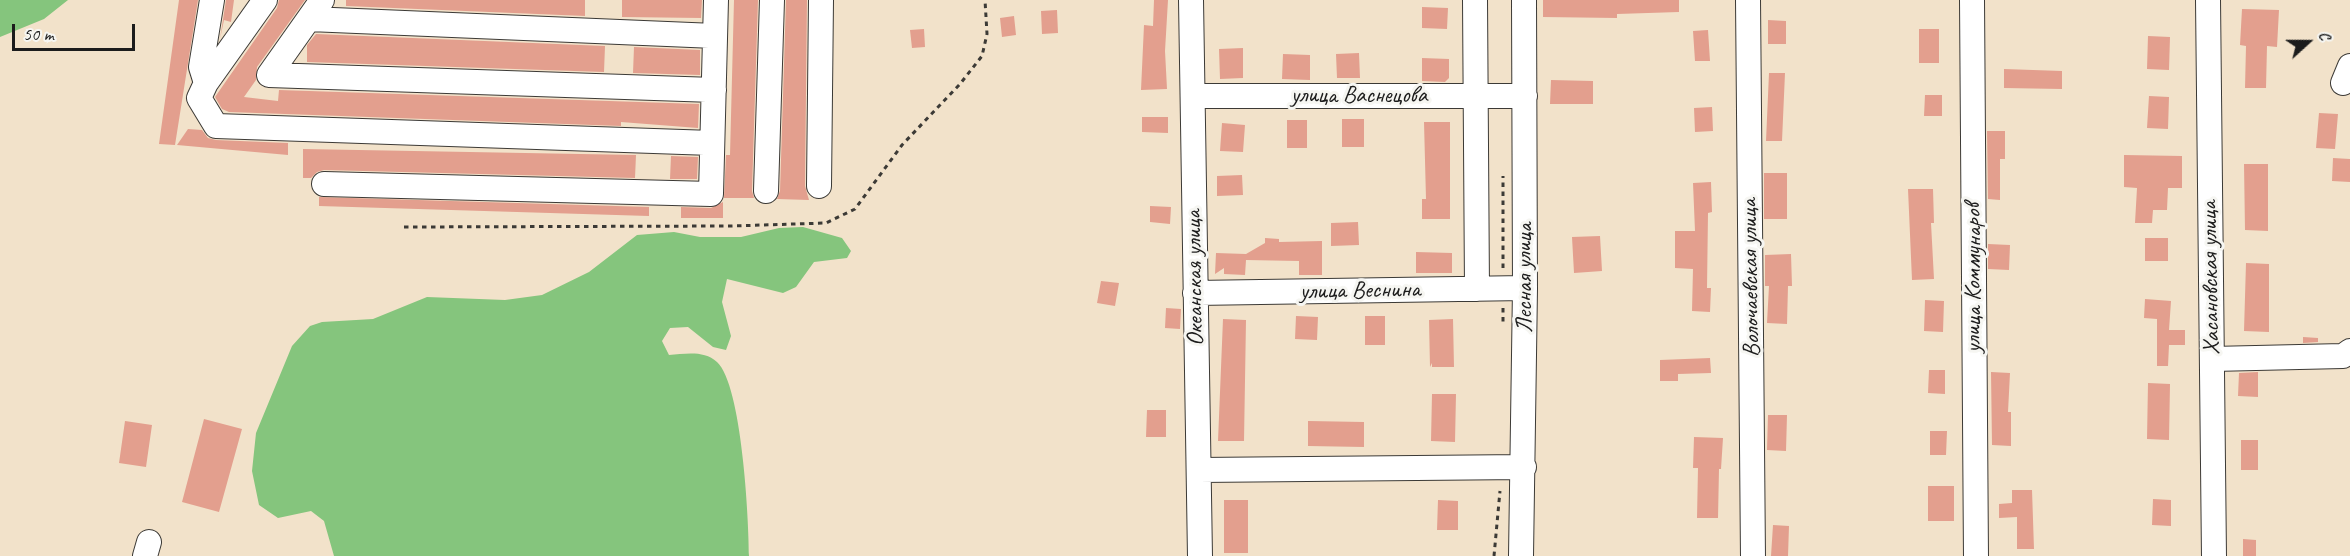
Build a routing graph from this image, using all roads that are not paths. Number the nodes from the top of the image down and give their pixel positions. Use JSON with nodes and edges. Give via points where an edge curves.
{"nodes":[{"id":1,"x":212,"y":0,"type":"edge"},
{"id":2,"x":266,"y":0,"type":"edge"},
{"id":3,"x":716,"y":0,"type":"edge"},
{"id":4,"x":772,"y":0,"type":"edge"},
{"id":5,"x":821,"y":0,"type":"edge"},
{"id":6,"x":1191,"y":0,"type":"edge"},
{"id":7,"x":1475,"y":0,"type":"edge"},
{"id":8,"x":1524,"y":0,"type":"edge"},
{"id":9,"x":1748,"y":0,"type":"edge"},
{"id":10,"x":1972,"y":0,"type":"edge"},
{"id":11,"x":2208,"y":0,"type":"edge"},
{"id":12,"x":316,"y":10,"type":"edge"},
{"id":13,"x":715,"y":36,"type":"junction"},
{"id":14,"x":206,"y":83,"type":"junction"},
{"id":15,"x":714,"y":90,"type":"junction"},
{"id":16,"x":1193,"y":96,"type":"junction"},
{"id":17,"x":1475,"y":96,"type":"junction"},
{"id":18,"x":1524,"y":96,"type":"junction"},
{"id":19,"x":712,"y":142,"type":"junction"},
{"id":20,"x":324,"y":184,"type":"dead end"},
{"id":21,"x":819,"y":186,"type":"dead end"},
{"id":22,"x":766,"y":191,"type":"dead end"},
{"id":23,"x":1525,"y":288,"type":"junction"},
{"id":24,"x":1477,"y":289,"type":"junction"},
{"id":25,"x":1195,"y":294,"type":"junction"},
{"id":26,"x":2350,"y":351,"type":"edge"},
{"id":27,"x":2212,"y":359,"type":"junction"},
{"id":28,"x":1524,"y":467,"type":"junction"},
{"id":29,"x":1199,"y":470,"type":"junction"},
{"id":30,"x":1200,"y":556,"type":"edge"},
{"id":31,"x":1521,"y":556,"type":"edge"},
{"id":32,"x":1754,"y":556,"type":"edge"},
{"id":33,"x":1976,"y":556,"type":"edge"},
{"id":34,"x":2214,"y":556,"type":"edge"}],
"edges":[{"from":1,"to":14,"type":"street","via":[[201,67]]},
{"from":2,"to":14,"type":"street"},
{"from":3,"to":13,"type":"street"},
{"from":4,"to":22,"type":"street"},
{"from":5,"to":21,"type":"street"},
{"from":6,"to":16,"type":"street","name":"Океанская улица"},
{"from":7,"to":17,"type":"street"},
{"from":8,"to":18,"type":"street","name":"Лесная улица"},
{"from":9,"to":32,"type":"street","name":"Волочаевская улица"},
{"from":10,"to":33,"type":"street","name":"улица Коммунаров"},
{"from":11,"to":27,"type":"street","name":"Хасановская улица"},
{"from":12,"to":13,"type":"street"},
{"from":12,"to":15,"type":"street","via":[[269,75]]},
{"from":13,"to":15,"type":"street"},
{"from":14,"to":19,"type":"street","via":[[199,98],[216,126]]},
{"from":15,"to":19,"type":"street"},
{"from":16,"to":17,"type":"street","name":"улица Васнецова"},
{"from":16,"to":25,"type":"street","name":"Океанская улица"},
{"from":17,"to":18,"type":"street","name":"улица Васнецова"},
{"from":17,"to":24,"type":"street"},
{"from":18,"to":23,"type":"street","name":"Лесная улица"},
{"from":19,"to":20,"type":"street","via":[[711,194]]},
{"from":23,"to":24,"type":"street","name":"улица Веснина"},
{"from":23,"to":28,"type":"street","name":"Лесная улица"},
{"from":24,"to":25,"type":"street","name":"улица Веснина"},
{"from":25,"to":29,"type":"street","name":"Океанская улица"},
{"from":26,"to":27,"type":"street","via":[[2343,356]]},
{"from":27,"to":34,"type":"street","name":"Хасановская улица"},
{"from":28,"to":29,"type":"street"},
{"from":28,"to":31,"type":"street","name":"Лесная улица"},
{"from":29,"to":30,"type":"street","name":"Океанская улица"}]}
